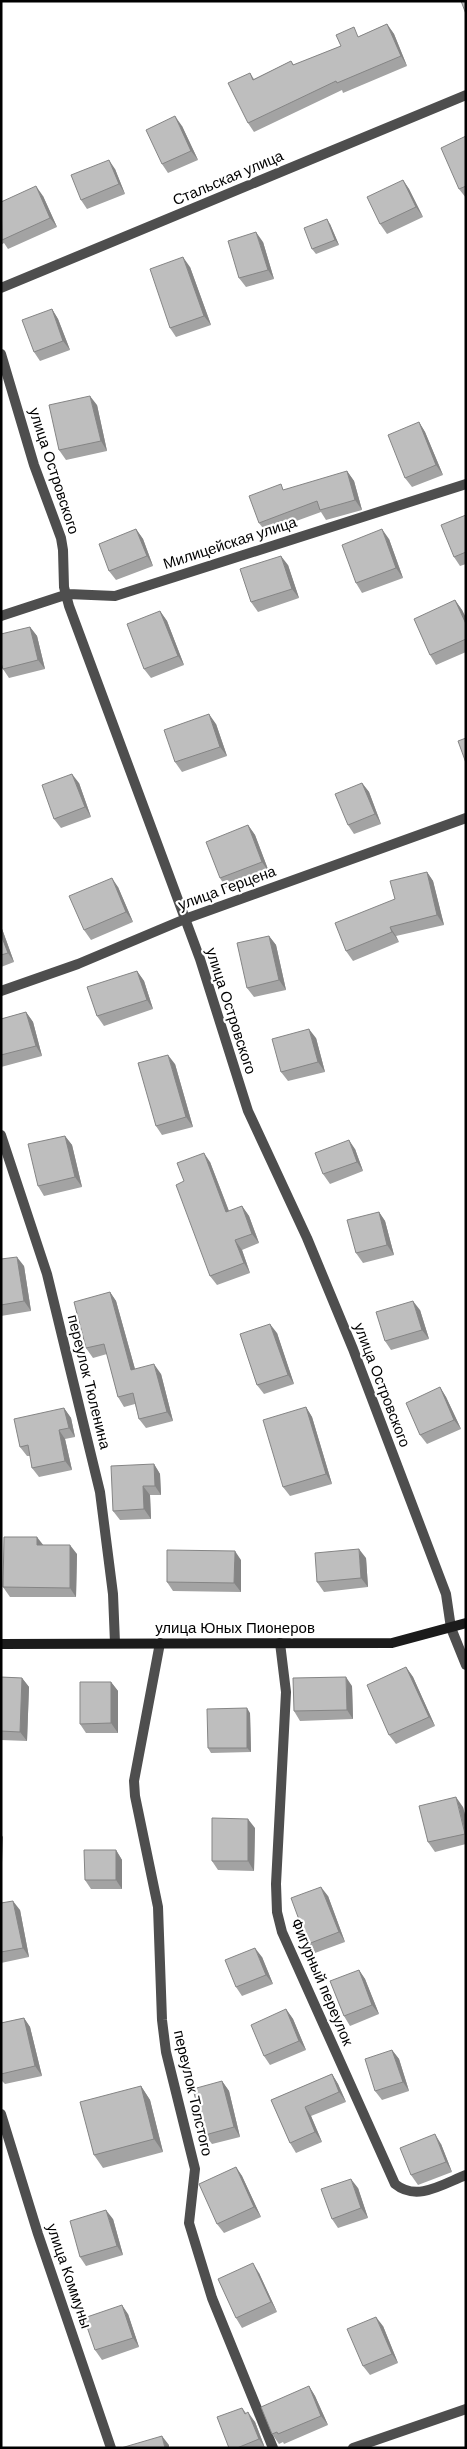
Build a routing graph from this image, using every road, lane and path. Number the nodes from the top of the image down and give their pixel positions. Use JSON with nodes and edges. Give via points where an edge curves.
{"nodes":[{"id":1,"x":466,"y":95,"type":"edge"},
{"id":2,"x":1,"y":288,"type":"edge"},
{"id":3,"x":1,"y":354,"type":"edge"},
{"id":4,"x":466,"y":484,"type":"edge"},
{"id":5,"x":68,"y":594,"type":"junction"},
{"id":6,"x":1,"y":616,"type":"edge"},
{"id":7,"x":466,"y":818,"type":"edge"},
{"id":8,"x":185,"y":919,"type":"junction"},
{"id":9,"x":1,"y":991,"type":"edge"},
{"id":10,"x":1,"y":1135,"type":"edge"},
{"id":11,"x":466,"y":1623,"type":"edge"},
{"id":12,"x":451,"y":1628,"type":"junction"},
{"id":13,"x":115,"y":1643,"type":"junction"},
{"id":14,"x":160,"y":1643,"type":"junction"},
{"id":15,"x":280,"y":1643,"type":"junction"},
{"id":16,"x":1,"y":1644,"type":"edge"},
{"id":17,"x":466,"y":1665,"type":"edge"},
{"id":18,"x":1,"y":2114,"type":"edge"},
{"id":19,"x":466,"y":2175,"type":"edge"},
{"id":20,"x":466,"y":2409,"type":"edge"},
{"id":21,"x":111,"y":2448,"type":"edge"},
{"id":22,"x":273,"y":2448,"type":"edge"},
{"id":23,"x":353,"y":2448,"type":"edge"}],
"edges":[{"from":1,"to":2,"type":"street","name":"Стальская улица"},
{"from":3,"to":5,"type":"street","name":"улица Островского","via":[[34,464],[61,538],[64,586]]},
{"from":4,"to":5,"type":"street","name":"Милицейская улица","via":[[114,596]]},
{"from":5,"to":6,"type":"street","name":"Милицейская улица"},
{"from":5,"to":8,"type":"street","name":"улица Островского","via":[[69,606],[100,693]]},
{"from":7,"to":8,"type":"street","name":"улица Герцена"},
{"from":8,"to":9,"type":"street","name":"улица Герцена","via":[[78,964]]},
{"from":8,"to":12,"type":"street","name":"улица Островского","via":[[248,1111],[307,1238],[353,1349],[446,1594]]},
{"from":10,"to":13,"type":"street","name":"переулок Тюленина","via":[[47,1274],[100,1492],[112,1585]]},
{"from":11,"to":12,"type":"main road","name":"улица Юных Пионеров"},
{"from":12,"to":15,"type":"main road","name":"улица Юных Пионеров","via":[[392,1642]]},
{"from":12,"to":17,"type":"street","name":"улица Островского"},
{"from":13,"to":14,"type":"main road","name":"улица Юных Пионеров"},
{"from":13,"to":16,"type":"main road","name":"улица Юных Пионеров"},
{"from":14,"to":15,"type":"main road","name":"улица Юных Пионеров"},
{"from":14,"to":22,"type":"street","name":"переулок Толстого","via":[[134,1781],[158,1908],[166,2052],[195,2169],[189,2223],[212,2298]]},
{"from":15,"to":19,"type":"street","name":"Фигурный переулок","via":[[286,1692],[276,1884],[282,1932],[395,2184],[420,2193]]},
{"from":18,"to":21,"type":"street","name":"улица Коммуны"},
{"from":20,"to":23,"type":"street"}]}
